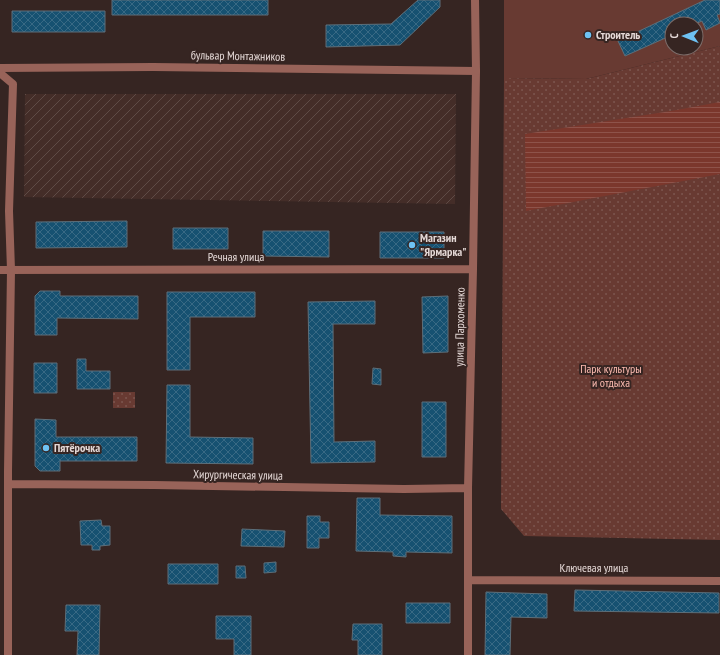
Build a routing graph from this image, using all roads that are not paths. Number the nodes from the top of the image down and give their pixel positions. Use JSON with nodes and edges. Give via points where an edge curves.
{"nodes":[{"id":1,"x":475,"y":0,"type":"edge"},
{"id":2,"x":0,"y":68,"type":"edge"},
{"id":3,"x":476,"y":71,"type":"junction"},
{"id":4,"x":0,"y":73,"type":"edge"},
{"id":5,"x":473,"y":269,"type":"junction"},
{"id":6,"x":0,"y":270,"type":"edge"},
{"id":7,"x":11,"y":270,"type":"junction"},
{"id":8,"x":8,"y":484,"type":"junction"},
{"id":9,"x":468,"y":488,"type":"junction"},
{"id":10,"x":4,"y":574,"type":"edge"},
{"id":11,"x":468,"y":580,"type":"junction"},
{"id":12,"x":720,"y":581,"type":"edge"},
{"id":13,"x":8,"y":655,"type":"edge"},
{"id":14,"x":468,"y":655,"type":"edge"}],
"edges":[{"from":1,"to":3,"type":"street","name":"улица Пархоменко"},
{"from":2,"to":3,"type":"street","name":"бульвар Монтажников"},
{"from":3,"to":5,"type":"street","name":"улица Пархоменко"},
{"from":4,"to":7,"type":"street","via":[[14,84],[9,211]]},
{"from":5,"to":7,"type":"street","name":"Речная улица"},
{"from":5,"to":9,"type":"street","name":"улица Пархоменко"},
{"from":6,"to":7,"type":"street","name":"Речная улица"},
{"from":7,"to":8,"type":"street"},
{"from":8,"to":9,"type":"street","name":"Хирургическая улица"},
{"from":8,"to":10,"type":"street"},
{"from":9,"to":11,"type":"street","name":"улица Пархоменко"},
{"from":10,"to":13,"type":"street"},
{"from":11,"to":12,"type":"street","name":"Ключевая улица"},
{"from":11,"to":14,"type":"street","name":"улица Пархоменко"}]}
